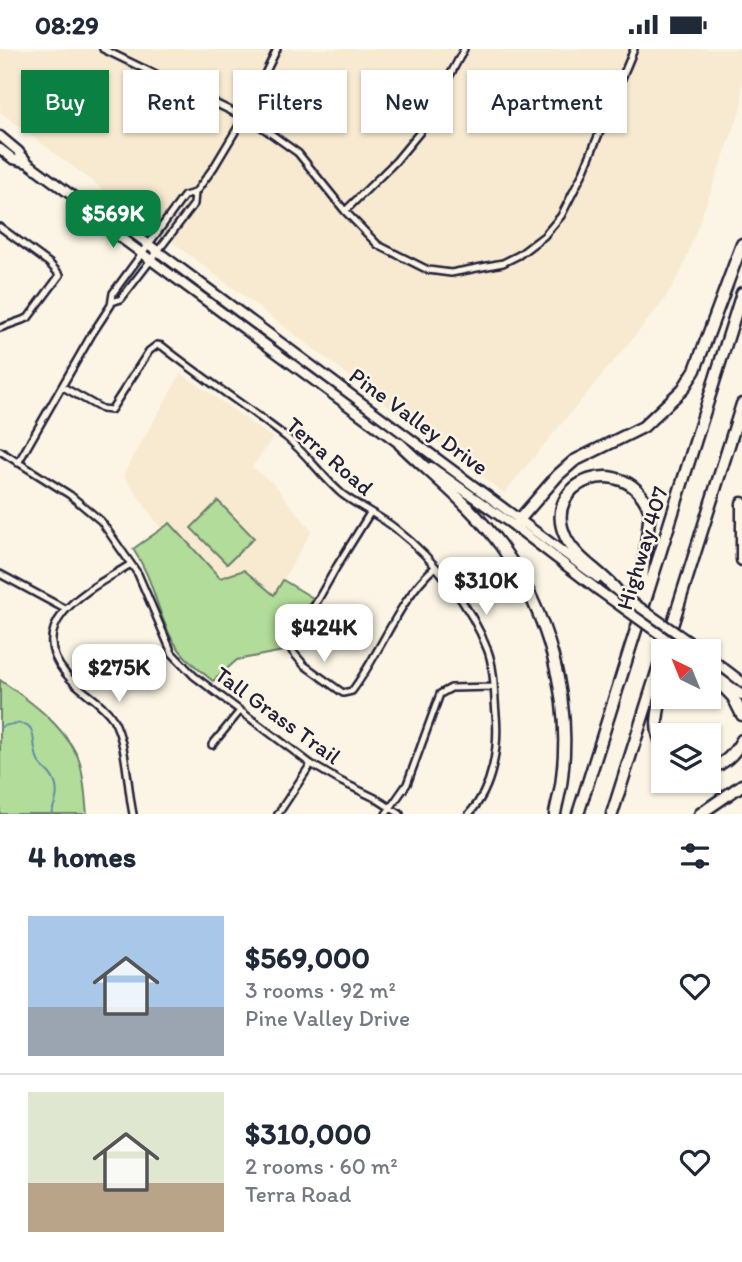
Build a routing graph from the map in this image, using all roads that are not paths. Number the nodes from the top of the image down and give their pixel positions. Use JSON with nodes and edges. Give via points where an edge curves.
{"nodes":[{"id":1,"x":103,"y":49,"type":"edge"},
{"id":2,"x":277,"y":49,"type":"edge"},
{"id":3,"x":464,"y":49,"type":"edge"},
{"id":4,"x":634,"y":49,"type":"edge"},
{"id":5,"x":267,"y":70,"type":"edge"},
{"id":6,"x":233,"y":112,"type":"edge"},
{"id":7,"x":234,"y":133,"type":"edge"},
{"id":8,"x":270,"y":133,"type":"edge"},
{"id":9,"x":0,"y":137,"type":"edge"},
{"id":10,"x":0,"y":149,"type":"edge"},
{"id":11,"x":27,"y":163,"type":"junction"},
{"id":12,"x":195,"y":193,"type":"junction"},
{"id":13,"x":345,"y":211,"type":"junction"},
{"id":14,"x":112,"y":225,"type":"junction"},
{"id":15,"x":0,"y":226,"type":"edge"},
{"id":16,"x":742,"y":244,"type":"edge"},
{"id":17,"x":148,"y":245,"type":"junction"},
{"id":18,"x":157,"y":251,"type":"junction"},
{"id":19,"x":141,"y":253,"type":"junction"},
{"id":20,"x":151,"y":261,"type":"junction"},
{"id":21,"x":742,"y":293,"type":"edge"},
{"id":22,"x":112,"y":302,"type":"junction"},
{"id":23,"x":0,"y":328,"type":"edge"},
{"id":24,"x":63,"y":387,"type":"junction"},
{"id":25,"x":742,"y":404,"type":"edge"},
{"id":26,"x":400,"y":444,"type":"junction"},
{"id":27,"x":0,"y":451,"type":"edge"},
{"id":28,"x":18,"y":463,"type":"junction"},
{"id":29,"x":742,"y":503,"type":"edge"},
{"id":30,"x":370,"y":513,"type":"junction"},
{"id":31,"x":518,"y":524,"type":"junction"},
{"id":32,"x":742,"y":560,"type":"edge"},
{"id":33,"x":131,"y":564,"type":"junction"},
{"id":34,"x":435,"y":567,"type":"junction"},
{"id":35,"x":0,"y":574,"type":"edge"},
{"id":36,"x":606,"y":581,"type":"junction"},
{"id":37,"x":686,"y":581,"type":"junction"},
{"id":38,"x":618,"y":592,"type":"joint"},
{"id":39,"x":65,"y":609,"type":"junction"},
{"id":40,"x":635,"y":632,"type":"junction"},
{"id":41,"x":665,"y":639,"type":"edge"},
{"id":42,"x":668,"y":639,"type":"edge"},
{"id":43,"x":674,"y":639,"type":"edge"},
{"id":44,"x":684,"y":639,"type":"edge"},
{"id":45,"x":721,"y":666,"type":"edge"},
{"id":46,"x":721,"y":680,"type":"edge"},
{"id":47,"x":742,"y":682,"type":"edge"},
{"id":48,"x":721,"y":684,"type":"edge"},
{"id":49,"x":494,"y":687,"type":"junction"},
{"id":50,"x":651,"y":692,"type":"edge"},
{"id":51,"x":742,"y":695,"type":"edge"},
{"id":52,"x":240,"y":711,"type":"junction"},
{"id":53,"x":742,"y":715,"type":"edge"},
{"id":54,"x":742,"y":740,"type":"edge"},
{"id":55,"x":212,"y":745,"type":"dead end"},
{"id":56,"x":721,"y":762,"type":"edge"},
{"id":57,"x":311,"y":764,"type":"junction"},
{"id":58,"x":742,"y":785,"type":"edge"},
{"id":59,"x":391,"y":808,"type":"junction"},
{"id":60,"x":133,"y":814,"type":"edge"},
{"id":61,"x":278,"y":814,"type":"edge"},
{"id":62,"x":386,"y":814,"type":"edge"},
{"id":63,"x":400,"y":814,"type":"edge"},
{"id":64,"x":469,"y":814,"type":"edge"},
{"id":65,"x":555,"y":814,"type":"edge"},
{"id":66,"x":578,"y":814,"type":"edge"},
{"id":67,"x":611,"y":814,"type":"edge"},
{"id":68,"x":700,"y":814,"type":"edge"}],
"edges":[{"from":1,"to":6,"type":"street"},
{"from":2,"to":5,"type":"street"},
{"from":3,"to":13,"type":"street","via":[[420,132]]},
{"from":4,"to":13,"type":"street","via":[[561,216],[519,255],[469,271],[428,270],[378,245]]},
{"from":7,"to":12,"type":"street"},
{"from":8,"to":13,"type":"street","via":[[298,153]]},
{"from":9,"to":11,"type":"main road","name":"Pine Valley Drive"},
{"from":10,"to":11,"type":"main road","name":"Pine Valley Drive"},
{"from":11,"to":14,"type":"main road","name":"Pine Valley Drive"},
{"from":12,"to":17,"type":"street","via":[[184,197]]},
{"from":12,"to":18,"type":"street","via":[[194,204]]},
{"from":14,"to":17,"type":"main road","name":"Pine Valley Drive","via":[[125,227]]},
{"from":14,"to":19,"type":"main road","name":"Pine Valley Drive","via":[[117,235]]},
{"from":15,"to":23,"type":"street","via":[[60,275],[28,318]]},
{"from":16,"to":31,"type":"highway","via":[[695,369],[683,389],[643,427],[574,461]]},
{"from":17,"to":18,"type":"main road","name":"Pine Valley Drive"},
{"from":17,"to":19,"type":"street"},
{"from":18,"to":20,"type":"street"},
{"from":18,"to":31,"type":"main road","name":"Pine Valley Drive"},
{"from":19,"to":20,"type":"main road","name":"Pine Valley Drive"},
{"from":19,"to":22,"type":"street","via":[[113,293]]},
{"from":20,"to":22,"type":"street","via":[[121,299]]},
{"from":20,"to":26,"type":"main road","name":"Pine Valley Drive"},
{"from":21,"to":40,"type":"highway","name":"Highway 407"},
{"from":22,"to":24,"type":"street"},
{"from":24,"to":28,"type":"street"},
{"from":24,"to":30,"type":"street","name":"Terra Road","via":[[111,410],[149,351],[162,346],[287,438],[340,492]]},
{"from":25,"to":37,"type":"highway"},
{"from":26,"to":31,"type":"main road","name":"Pine Valley Drive"},
{"from":26,"to":65,"type":"highway","via":[[500,545],[539,615],[556,667],[563,717],[562,777]]},
{"from":27,"to":28,"type":"street","name":"Tall Grass Trail"},
{"from":28,"to":33,"type":"street","name":"Tall Grass Trail","via":[[91,511]]},
{"from":29,"to":32,"type":"highway"},
{"from":30,"to":34,"type":"street","name":"Terra Road","via":[[398,530]]},
{"from":30,"to":34,"type":"street","via":[[294,642],[292,651],[304,665],[343,693],[352,691],[410,594]]},
{"from":31,"to":36,"type":"main road","name":"Pine Valley Drive"},
{"from":31,"to":41,"type":"main road","name":"Pine Valley Drive","bridge":true},
{"from":33,"to":39,"type":"street"},
{"from":33,"to":52,"type":"street","name":"Tall Grass Trail","via":[[172,653]]},
{"from":34,"to":49,"type":"street","name":"Terra Road","via":[[477,626],[489,653]]},
{"from":35,"to":39,"type":"street"},
{"from":36,"to":38,"type":"highway"},
{"from":36,"to":40,"type":"highway","via":[[573,549],[560,518],[576,486],[600,476],[635,486],[650,512]]},
{"from":37,"to":42,"type":"highway"},
{"from":37,"to":43,"type":"highway"},
{"from":38,"to":44,"type":"main road","bridge":true},
{"from":39,"to":60,"type":"street","via":[[54,633],[56,660],[114,722]]},
{"from":40,"to":66,"type":"highway","name":"Highway 407"},
{"from":45,"to":47,"type":"main road"},
{"from":46,"to":51,"type":"main road"},
{"from":48,"to":53,"type":"highway"},
{"from":49,"to":59,"type":"street","via":[[451,688],[440,694],[407,784]]},
{"from":49,"to":64,"type":"street","name":"Terra Road","via":[[496,753],[488,782]]},
{"from":50,"to":67,"type":"highway"},
{"from":52,"to":55,"type":"street"},
{"from":52,"to":57,"type":"street","name":"Tall Grass Trail"},
{"from":54,"to":56,"type":"highway"},
{"from":57,"to":59,"type":"street","name":"Tall Grass Trail"},
{"from":57,"to":61,"type":"street"},
{"from":58,"to":68,"type":"highway"},
{"from":59,"to":62,"type":"street"},
{"from":59,"to":63,"type":"street"}]}
